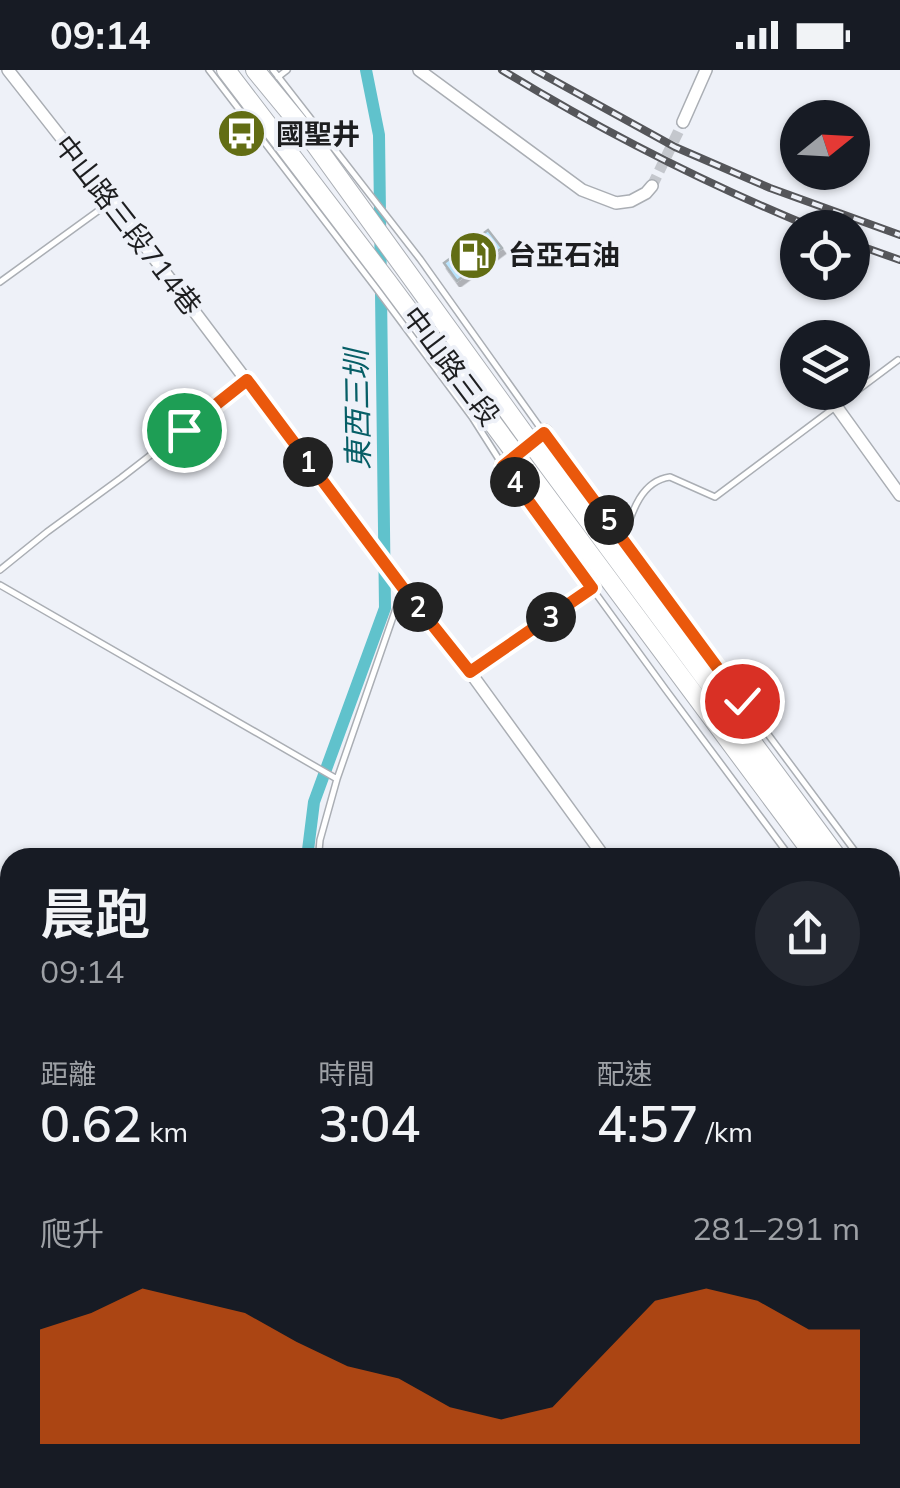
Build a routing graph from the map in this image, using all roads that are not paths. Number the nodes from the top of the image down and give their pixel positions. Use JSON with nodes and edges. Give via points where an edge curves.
{"nodes":[{"id":1,"x":8,"y":70,"type":"edge"},
{"id":2,"x":209,"y":70,"type":"edge"},
{"id":3,"x":226,"y":70,"type":"edge"},
{"id":4,"x":255,"y":70,"type":"edge"},
{"id":5,"x":273,"y":70,"type":"edge"},
{"id":6,"x":287,"y":70,"type":"edge"},
{"id":7,"x":419,"y":70,"type":"edge"},
{"id":8,"x":706,"y":70,"type":"edge"},
{"id":9,"x":278,"y":76,"type":"junction"},
{"id":10,"x":683,"y":122,"type":"tunnel mouth"},
{"id":11,"x":311,"y":128,"type":"junction"},
{"id":12,"x":280,"y":152,"type":"junction"},
{"id":13,"x":652,"y":186,"type":"dead end"},
{"id":14,"x":111,"y":201,"type":"junction"},
{"id":15,"x":0,"y":282,"type":"edge"},
{"id":16,"x":898,"y":360,"type":"edge"},
{"id":17,"x":247,"y":380,"type":"junction"},
{"id":18,"x":870,"y":381,"type":"edge"},
{"id":19,"x":831,"y":410,"type":"edge"},
{"id":20,"x":839,"y":410,"type":"edge"},
{"id":21,"x":523,"y":449,"type":"junction"},
{"id":22,"x":900,"y":495,"type":"edge"},
{"id":23,"x":624,"y":540,"type":"junction"},
{"id":24,"x":0,"y":570,"type":"edge"},
{"id":25,"x":0,"y":585,"type":"edge"},
{"id":26,"x":403,"y":588,"type":"junction"},
{"id":27,"x":592,"y":588,"type":"junction"},
{"id":28,"x":470,"y":672,"type":"junction"},
{"id":29,"x":336,"y":779,"type":"junction"},
{"id":30,"x":794,"y":785,"type":"junction"},
{"id":31,"x":319,"y":848,"type":"edge"},
{"id":32,"x":598,"y":848,"type":"edge"},
{"id":33,"x":784,"y":848,"type":"edge"},
{"id":34,"x":809,"y":848,"type":"edge"},
{"id":35,"x":832,"y":848,"type":"edge"},
{"id":36,"x":851,"y":848,"type":"edge"}],
"edges":[{"from":1,"to":14,"type":"street","name":"中山路三段714巷"},
{"from":2,"to":12,"type":"lane","name":"中山路三段"},
{"from":3,"to":12,"type":"main road","name":"中山路三段"},
{"from":4,"to":11,"type":"main road","name":"中山路三段"},
{"from":5,"to":9,"type":"lane","name":"中山路三段"},
{"from":6,"to":9,"type":"lane"},
{"from":7,"to":13,"type":"street","via":[[582,190],[616,202],[631,201]]},
{"from":8,"to":10,"type":"street"},
{"from":9,"to":11,"type":"lane","name":"中山路三段"},
{"from":11,"to":12,"type":"main road"},
{"from":11,"to":21,"type":"main road","name":"中山路三段"},
{"from":12,"to":21,"type":"main road","name":"中山路三段"},
{"from":14,"to":15,"type":"lane"},
{"from":14,"to":17,"type":"street","name":"中山路三段714巷"},
{"from":16,"to":18,"type":"lane"},
{"from":17,"to":24,"type":"lane"},
{"from":17,"to":26,"type":"street","name":"中山路三段714巷"},
{"from":19,"to":23,"type":"lane","via":[[715,497],[670,477],[655,482],[630,517]]},
{"from":20,"to":22,"type":"street"},
{"from":21,"to":23,"type":"lane","name":"中山路三段"},
{"from":21,"to":27,"type":"lane","name":"中山路三段"},
{"from":21,"to":30,"type":"main road","name":"中山路三段"},
{"from":21,"to":34,"type":"main road","name":"中山路三段"},
{"from":23,"to":30,"type":"lane","name":"中山路三段"},
{"from":25,"to":29,"type":"lane"},
{"from":26,"to":28,"type":"street","name":"中山路三段714巷"},
{"from":26,"to":29,"type":"lane"},
{"from":27,"to":28,"type":"street"},
{"from":27,"to":33,"type":"lane","name":"中山路三段"},
{"from":28,"to":32,"type":"street","name":"中山路三段714巷"},
{"from":29,"to":31,"type":"lane"},
{"from":30,"to":35,"type":"main road","name":"中山路三段"},
{"from":30,"to":36,"type":"lane","name":"中山路三段"}]}
